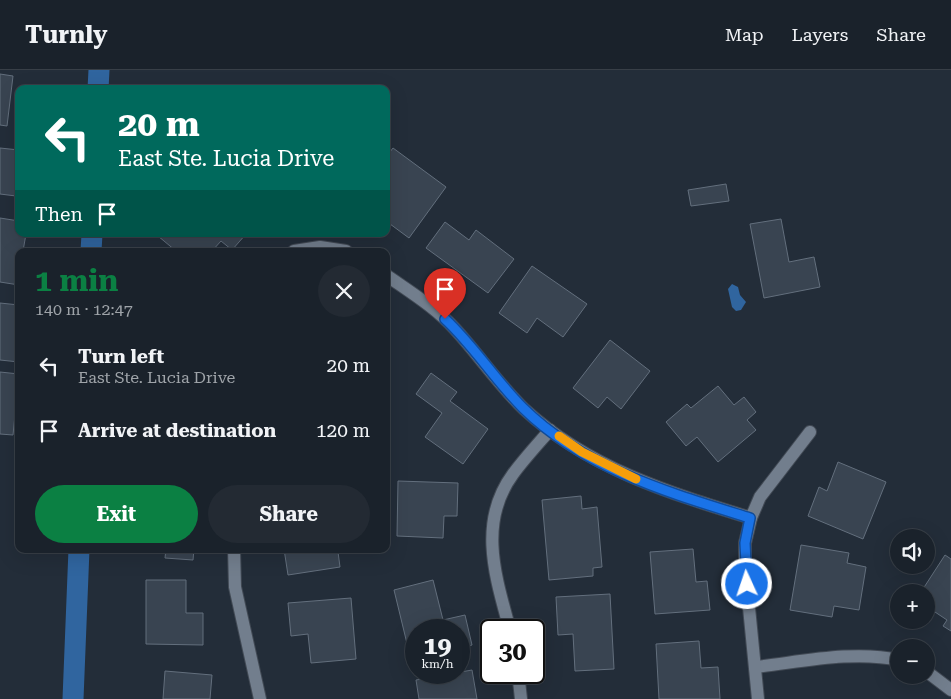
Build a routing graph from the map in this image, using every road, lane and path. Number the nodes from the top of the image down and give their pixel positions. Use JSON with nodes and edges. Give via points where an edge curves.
{"nodes":[{"id":1,"x":310,"y":248,"type":"edge"},
{"id":2,"x":330,"y":248,"type":"edge"},
{"id":3,"x":390,"y":278,"type":"edge"},
{"id":4,"x":550,"y":430,"type":"junction"},
{"id":5,"x":810,"y":432,"type":"dead end"},
{"id":6,"x":750,"y":518,"type":"junction"},
{"id":7,"x":234,"y":553,"type":"edge"},
{"id":8,"x":507,"y":619,"type":"edge"},
{"id":9,"x":890,"y":658,"type":"edge"},
{"id":10,"x":755,"y":667,"type":"junction"},
{"id":11,"x":935,"y":678,"type":"edge"},
{"id":12,"x":519,"y":684,"type":"edge"},
{"id":13,"x":951,"y":690,"type":"edge"},
{"id":14,"x":260,"y":699,"type":"edge"},
{"id":15,"x":521,"y":699,"type":"edge"},
{"id":16,"x":758,"y":699,"type":"edge"}],
"edges":[{"from":1,"to":2,"type":"street"},
{"from":3,"to":4,"type":"street","via":[[436,310],[524,408]]},
{"from":4,"to":6,"type":"street","via":[[622,474],[672,494]]},
{"from":4,"to":8,"type":"street","via":[[512,475],[500,498],[493,522],[491,547]]},
{"from":5,"to":6,"type":"street","via":[[760,497]]},
{"from":6,"to":10,"type":"street","via":[[745,567]]},
{"from":7,"to":14,"type":"street","via":[[235,587]]},
{"from":9,"to":10,"type":"street","via":[[858,657]]},
{"from":10,"to":16,"type":"street"},
{"from":11,"to":13,"type":"street"},
{"from":12,"to":15,"type":"street"}]}
